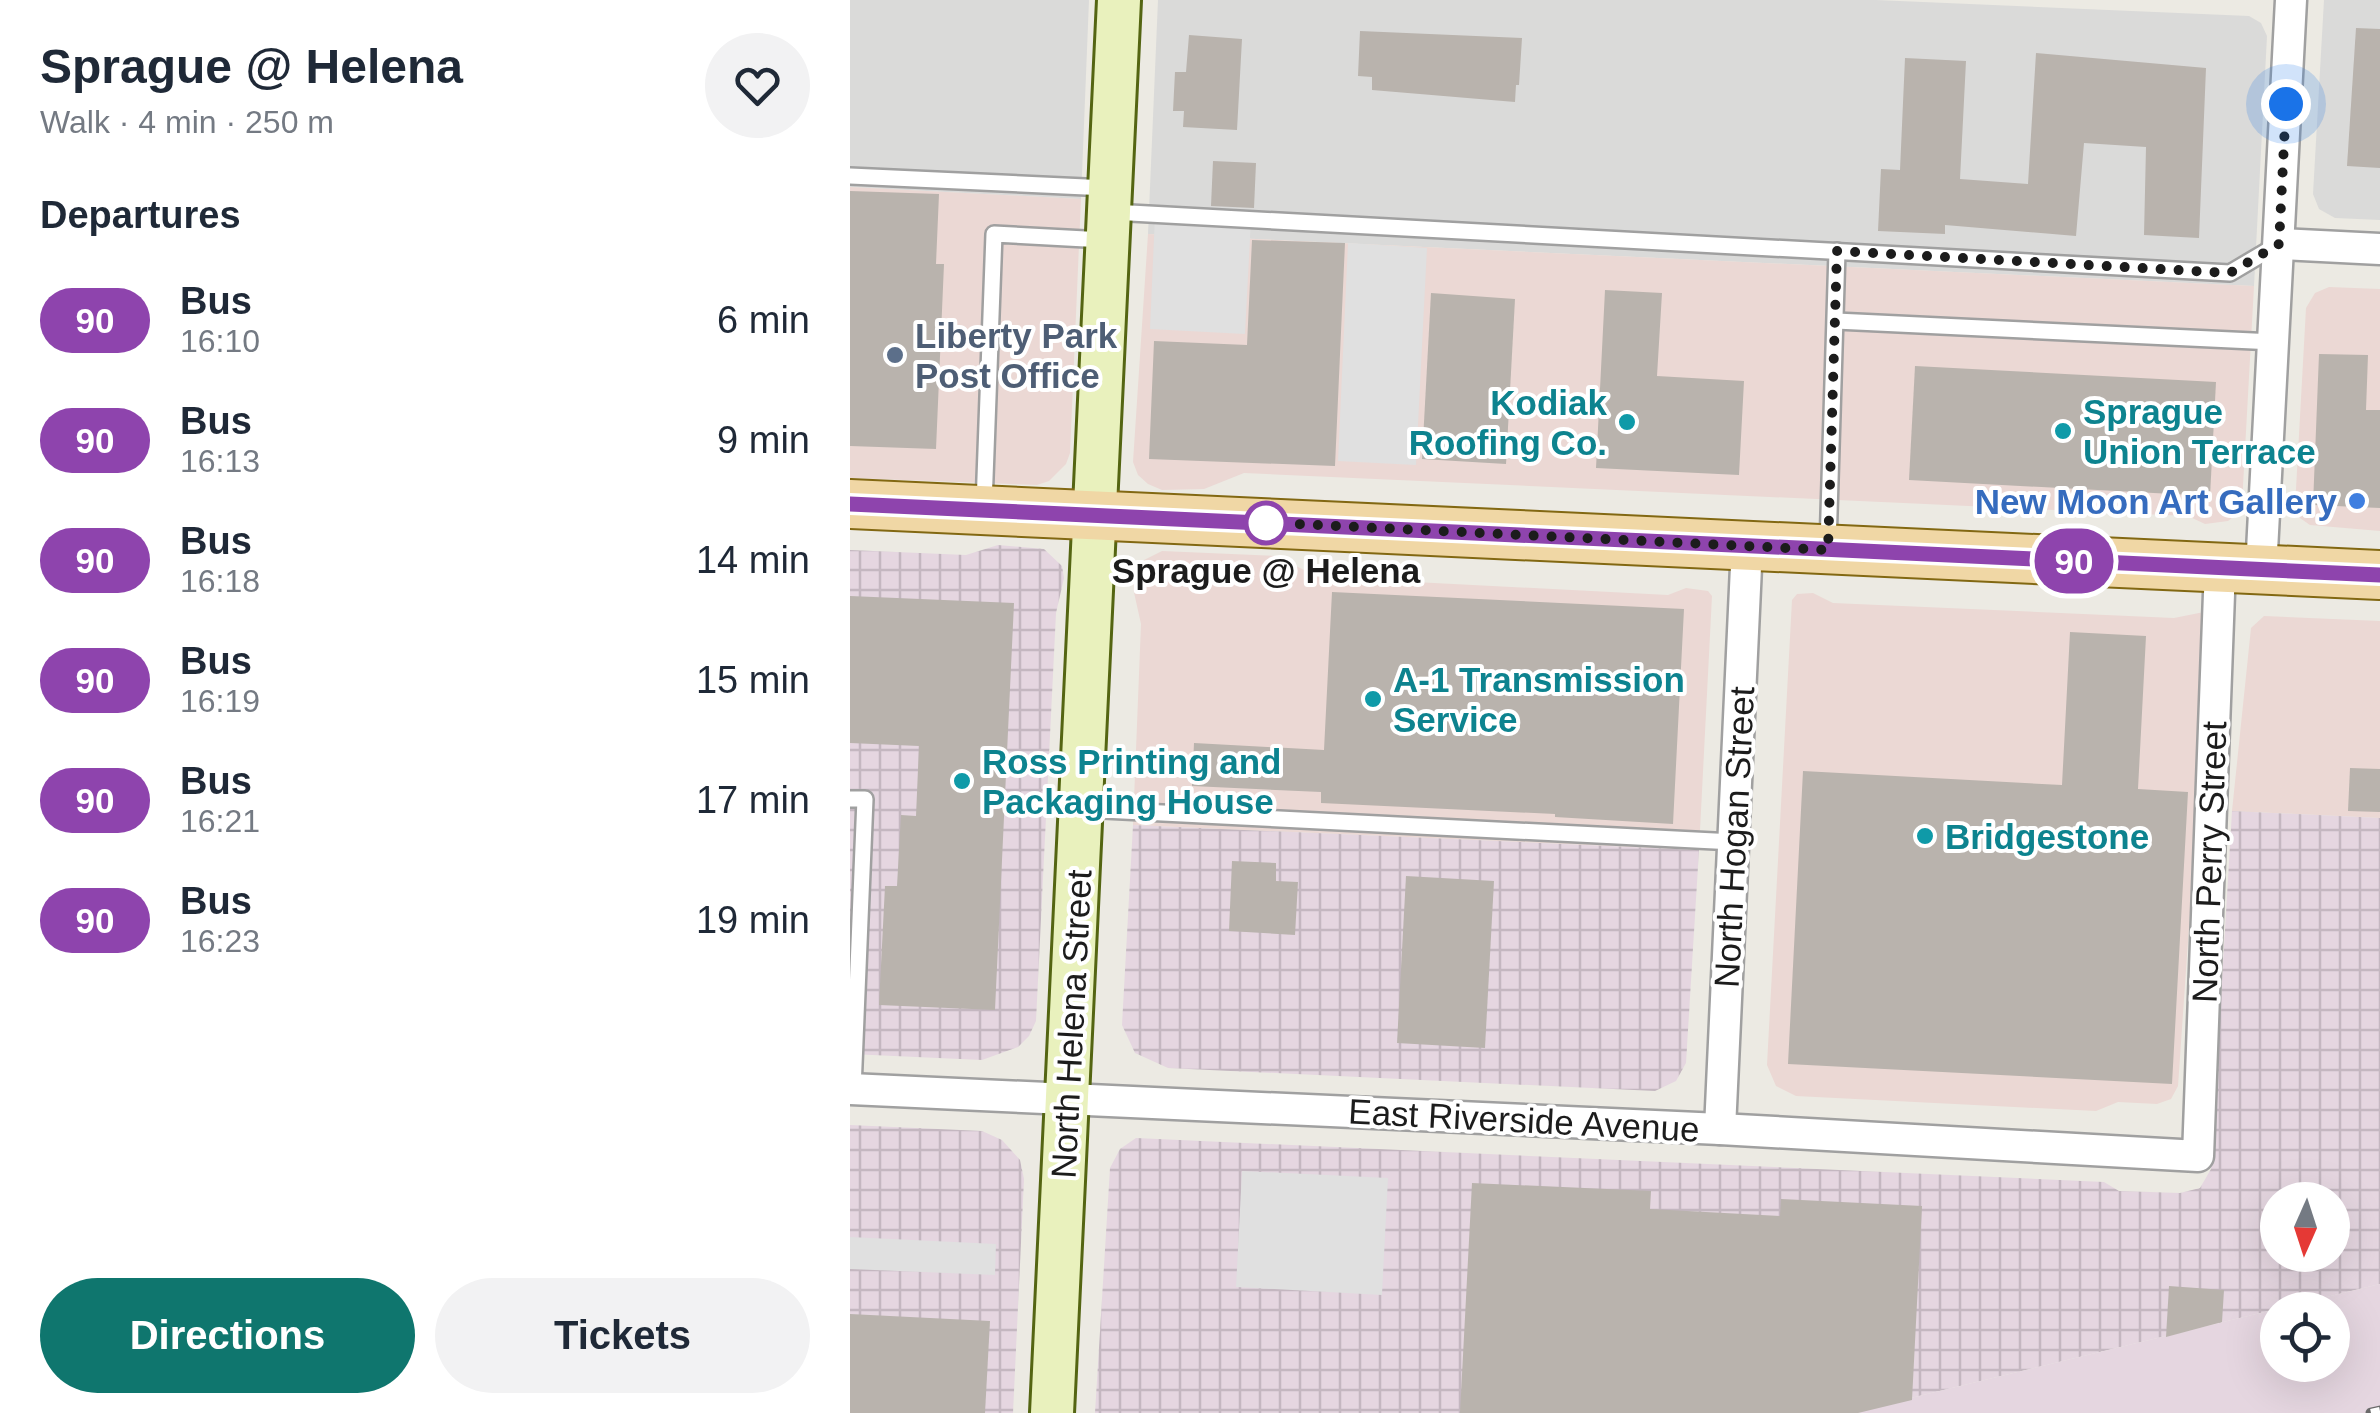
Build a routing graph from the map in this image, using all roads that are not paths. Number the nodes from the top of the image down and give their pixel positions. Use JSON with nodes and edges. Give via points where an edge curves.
{"nodes":[{"id":1,"x":1119,"y":0,"type":"edge"},
{"id":2,"x":2291,"y":0,"type":"edge"},
{"id":3,"x":850,"y":176,"type":"edge"},
{"id":4,"x":1110,"y":213,"type":"junction"},
{"id":5,"x":2279,"y":244,"type":"junction"},
{"id":6,"x":2380,"y":250,"type":"edge"},
{"id":7,"x":1837,"y":251,"type":"junction"},
{"id":8,"x":1836,"y":321,"type":"junction"},
{"id":9,"x":2274,"y":342,"type":"junction"},
{"id":10,"x":850,"y":504,"type":"edge"},
{"id":11,"x":984,"y":510,"type":"junction"},
{"id":12,"x":1096,"y":514,"type":"junction"},
{"id":13,"x":1748,"y":545,"type":"junction"},
{"id":14,"x":1828,"y":550,"type":"junction"},
{"id":15,"x":2240,"y":569,"type":"junction"},
{"id":16,"x":2380,"y":575,"type":"edge"},
{"id":17,"x":850,"y":799,"type":"edge"},
{"id":18,"x":1082,"y":809,"type":"junction"},
{"id":19,"x":1734,"y":842,"type":"junction"},
{"id":20,"x":851,"y":1089,"type":"edge"},
{"id":21,"x":1068,"y":1100,"type":"junction"},
{"id":22,"x":1720,"y":1129,"type":"junction"},
{"id":23,"x":2198,"y":1156,"type":"joint"},
{"id":24,"x":1052,"y":1413,"type":"edge"}],
"edges":[{"from":1,"to":4,"type":"street","name":"North Helena Street"},
{"from":2,"to":5,"type":"street","name":"North Perry Street"},
{"from":3,"to":4,"type":"lane"},
{"from":4,"to":7,"type":"lane"},
{"from":4,"to":11,"type":"lane","via":[[994,234]]},
{"from":4,"to":12,"type":"street","name":"North Helena Street"},
{"from":5,"to":6,"type":"street"},
{"from":5,"to":7,"type":"lane","via":[[2230,273]]},
{"from":5,"to":9,"type":"street","name":"North Perry Street"},
{"from":7,"to":8,"type":"lane"},
{"from":8,"to":9,"type":"lane"},
{"from":8,"to":14,"type":"lane"},
{"from":9,"to":15,"type":"street","name":"North Perry Street"},
{"from":10,"to":11,"type":"main road"},
{"from":11,"to":12,"type":"main road"},
{"from":12,"to":13,"type":"main road"},
{"from":12,"to":18,"type":"street","name":"North Helena Street"},
{"from":13,"to":14,"type":"main road"},
{"from":13,"to":19,"type":"street","name":"North Hogan Street"},
{"from":14,"to":15,"type":"main road"},
{"from":15,"to":16,"type":"main road"},
{"from":15,"to":23,"type":"street","name":"North Perry Street"},
{"from":17,"to":20,"type":"lane","via":[[866,799]]},
{"from":18,"to":19,"type":"lane"},
{"from":18,"to":21,"type":"street","name":"North Helena Street"},
{"from":19,"to":22,"type":"street","name":"North Hogan Street"},
{"from":20,"to":21,"type":"street","name":"East Riverside Avenue"},
{"from":21,"to":22,"type":"street","name":"East Riverside Avenue"},
{"from":21,"to":24,"type":"street","name":"North Helena Street"},
{"from":22,"to":23,"type":"street","name":"East Riverside Avenue"}]}
